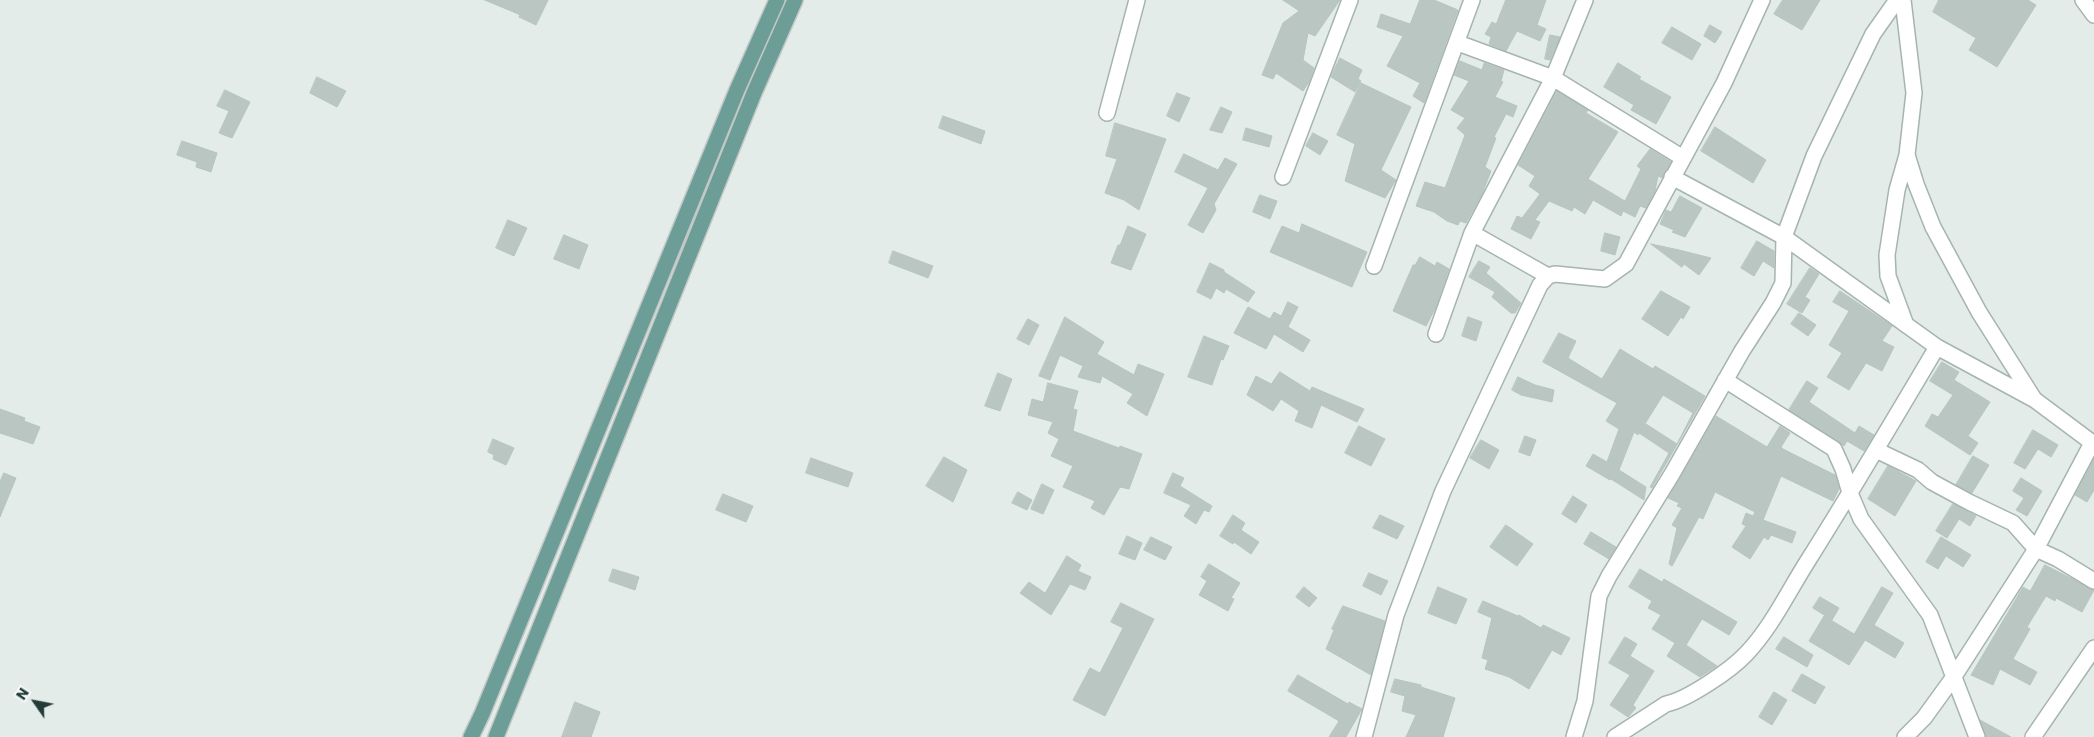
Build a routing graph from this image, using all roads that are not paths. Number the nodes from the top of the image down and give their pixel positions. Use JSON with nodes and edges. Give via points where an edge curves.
{"nodes":[{"id":1,"x":777,"y":0,"type":"edge"},
{"id":2,"x":795,"y":0,"type":"edge"},
{"id":3,"x":1136,"y":0,"type":"edge"},
{"id":4,"x":1350,"y":0,"type":"edge"},
{"id":5,"x":1472,"y":0,"type":"edge"},
{"id":6,"x":1585,"y":0,"type":"edge"},
{"id":7,"x":1762,"y":0,"type":"edge"},
{"id":8,"x":1897,"y":0,"type":"edge"},
{"id":9,"x":1903,"y":0,"type":"edge"},
{"id":10,"x":2082,"y":0,"type":"edge"},
{"id":11,"x":2088,"y":0,"type":"edge"},
{"id":12,"x":2094,"y":4,"type":"edge"},
{"id":13,"x":2094,"y":15,"type":"edge"},
{"id":14,"x":1458,"y":43,"type":"junction"},
{"id":15,"x":1553,"y":78,"type":"junction"},
{"id":16,"x":1107,"y":113,"type":"dead end"},
{"id":17,"x":1907,"y":155,"type":"junction"},
{"id":18,"x":1683,"y":158,"type":"junction"},
{"id":19,"x":1282,"y":176,"type":"dead end"},
{"id":20,"x":1672,"y":177,"type":"junction"},
{"id":21,"x":1472,"y":233,"type":"junction"},
{"id":22,"x":1784,"y":237,"type":"junction"},
{"id":23,"x":1374,"y":266,"type":"dead end"},
{"id":24,"x":1548,"y":276,"type":"junction"},
{"id":25,"x":1906,"y":325,"type":"junction"},
{"id":26,"x":1436,"y":334,"type":"dead end"},
{"id":27,"x":1938,"y":347,"type":"junction"},
{"id":28,"x":1725,"y":380,"type":"junction"},
{"id":29,"x":2035,"y":400,"type":"junction"},
{"id":30,"x":2093,"y":444,"type":"edge"},
{"id":31,"x":1876,"y":450,"type":"junction"},
{"id":32,"x":1850,"y":493,"type":"junction"},
{"id":33,"x":2036,"y":549,"type":"junction"},
{"id":34,"x":2094,"y":581,"type":"edge"},
{"id":35,"x":2094,"y":648,"type":"edge"},
{"id":36,"x":1953,"y":678,"type":"junction"},
{"id":37,"x":471,"y":737,"type":"edge"},
{"id":38,"x":496,"y":737,"type":"edge"},
{"id":39,"x":1364,"y":737,"type":"edge"},
{"id":40,"x":1574,"y":737,"type":"edge"},
{"id":41,"x":1615,"y":737,"type":"edge"},
{"id":42,"x":1905,"y":737,"type":"edge"},
{"id":43,"x":1977,"y":737,"type":"edge"},
{"id":44,"x":2033,"y":737,"type":"edge"}],
"edges":[{"from":1,"to":37,"type":"main road"},
{"from":2,"to":38,"type":"main road","via":[[754,93]]},
{"from":3,"to":16,"type":"street"},
{"from":4,"to":19,"type":"street"},
{"from":5,"to":14,"type":"street"},
{"from":6,"to":15,"type":"street"},
{"from":7,"to":18,"type":"street","via":[[1724,83]]},
{"from":8,"to":22,"type":"street","via":[[1873,34],[1814,156]]},
{"from":9,"to":17,"type":"street","via":[[1914,93]]},
{"from":10,"to":13,"type":"street"},
{"from":11,"to":12,"type":"street"},
{"from":14,"to":15,"type":"street"},
{"from":14,"to":23,"type":"street"},
{"from":15,"to":18,"type":"street"},
{"from":15,"to":21,"type":"street"},
{"from":17,"to":25,"type":"street","via":[[1897,190],[1887,255],[1888,276]]},
{"from":17,"to":29,"type":"street","via":[[1933,227],[1979,312]]},
{"from":18,"to":20,"type":"street"},
{"from":20,"to":22,"type":"street"},
{"from":20,"to":24,"type":"street","via":[[1626,264],[1617,272],[1605,278]]},
{"from":21,"to":24,"type":"street"},
{"from":21,"to":26,"type":"street"},
{"from":22,"to":25,"type":"street"},
{"from":22,"to":28,"type":"street","via":[[1783,283]]},
{"from":24,"to":39,"type":"street","via":[[1540,285],[1444,491],[1396,616]]},
{"from":25,"to":27,"type":"street"},
{"from":27,"to":29,"type":"street"},
{"from":27,"to":31,"type":"street"},
{"from":28,"to":32,"type":"street","via":[[1834,449]]},
{"from":28,"to":40,"type":"street","via":[[1599,596],[1585,701]]},
{"from":29,"to":30,"type":"street"},
{"from":30,"to":33,"type":"street"},
{"from":31,"to":32,"type":"street"},
{"from":31,"to":33,"type":"street","via":[[2014,523]]},
{"from":32,"to":36,"type":"street","via":[[1860,519],[1930,615]]},
{"from":32,"to":41,"type":"street","via":[[1746,654],[1711,682],[1666,704]]},
{"from":33,"to":34,"type":"street"},
{"from":33,"to":36,"type":"street"},
{"from":35,"to":44,"type":"street"},
{"from":36,"to":42,"type":"street","via":[[1924,718]]},
{"from":36,"to":43,"type":"street"}]}
